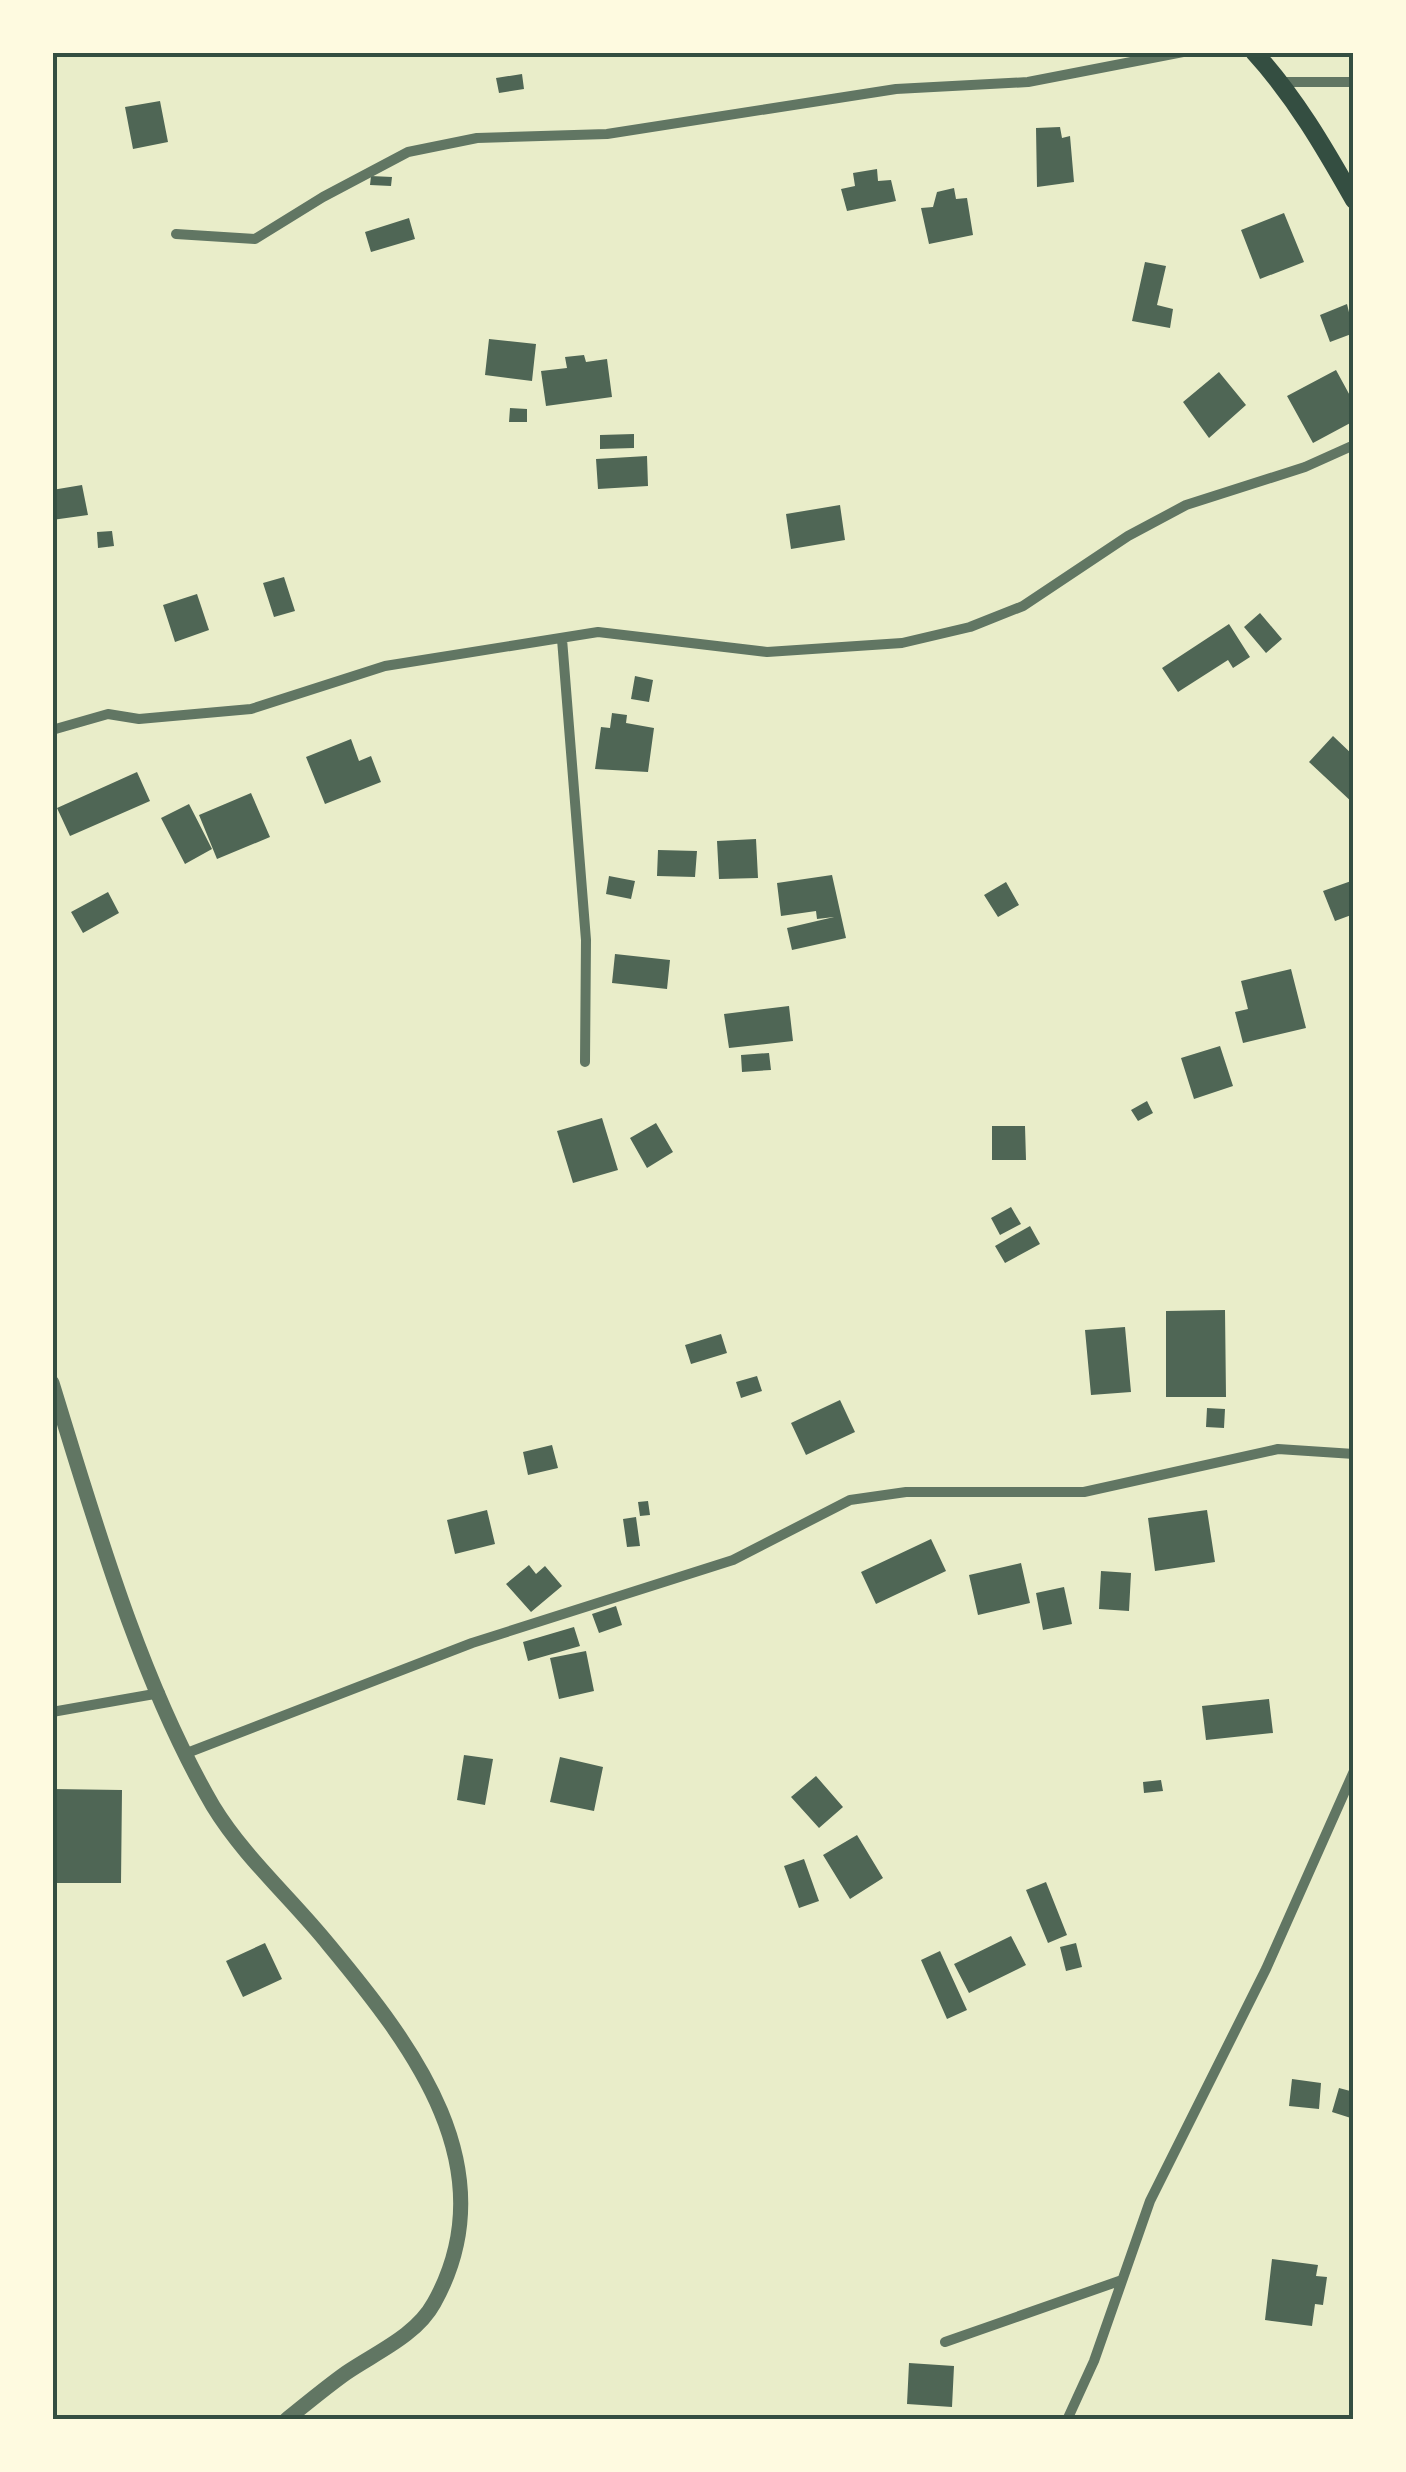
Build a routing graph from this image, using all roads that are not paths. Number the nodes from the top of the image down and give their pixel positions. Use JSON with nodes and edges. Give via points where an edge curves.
{"nodes":[{"id":1,"x":1183,"y":52,"type":"edge"},
{"id":2,"x":1254,"y":52,"type":"edge"},
{"id":3,"x":1281,"y":82,"type":"junction"},
{"id":4,"x":1354,"y":82,"type":"edge"},
{"id":5,"x":1354,"y":200,"type":"edge"},
{"id":6,"x":176,"y":234,"type":"dead end"},
{"id":7,"x":1354,"y":445,"type":"edge"},
{"id":8,"x":562,"y":639,"type":"junction"},
{"id":9,"x":52,"y":730,"type":"edge"},
{"id":10,"x":585,"y":1062,"type":"dead end"},
{"id":11,"x":52,"y":1383,"type":"edge"},
{"id":12,"x":1354,"y":1454,"type":"edge"},
{"id":13,"x":161,"y":1693,"type":"junction"},
{"id":14,"x":52,"y":1712,"type":"edge"},
{"id":15,"x":187,"y":1752,"type":"junction"},
{"id":16,"x":1354,"y":1771,"type":"edge"},
{"id":17,"x":1122,"y":2280,"type":"junction"},
{"id":18,"x":945,"y":2342,"type":"dead end"},
{"id":19,"x":286,"y":2420,"type":"edge"},
{"id":20,"x":1068,"y":2420,"type":"edge"}],
"edges":[{"from":1,"to":6,"type":"street","via":[[1028,82],[896,90],[607,134],[477,138],[408,152],[255,239]]},
{"from":2,"to":3,"type":"main road"},
{"from":3,"to":4,"type":"street"},
{"from":3,"to":5,"type":"main road"},
{"from":7,"to":8,"type":"street","via":[[1186,505],[1023,606],[970,627],[902,643],[768,652],[598,632]]},
{"from":8,"to":9,"type":"street","via":[[439,654],[251,708],[138,719],[108,714]]},
{"from":8,"to":10,"type":"street","via":[[586,940]]},
{"from":11,"to":13,"type":"street","via":[[91,1509]]},
{"from":12,"to":15,"type":"street","via":[[1278,1449],[1084,1492],[906,1492],[850,1500],[732,1560],[472,1643]]},
{"from":13,"to":14,"type":"street"},
{"from":13,"to":15,"type":"street"},
{"from":15,"to":19,"type":"street","via":[[214,1808],[330,1946],[439,2098],[462,2192],[454,2246],[433,2304],[398,2341]]},
{"from":16,"to":17,"type":"street","via":[[1266,1969],[1150,2201]]},
{"from":17,"to":18,"type":"street"},
{"from":17,"to":20,"type":"street"}]}
